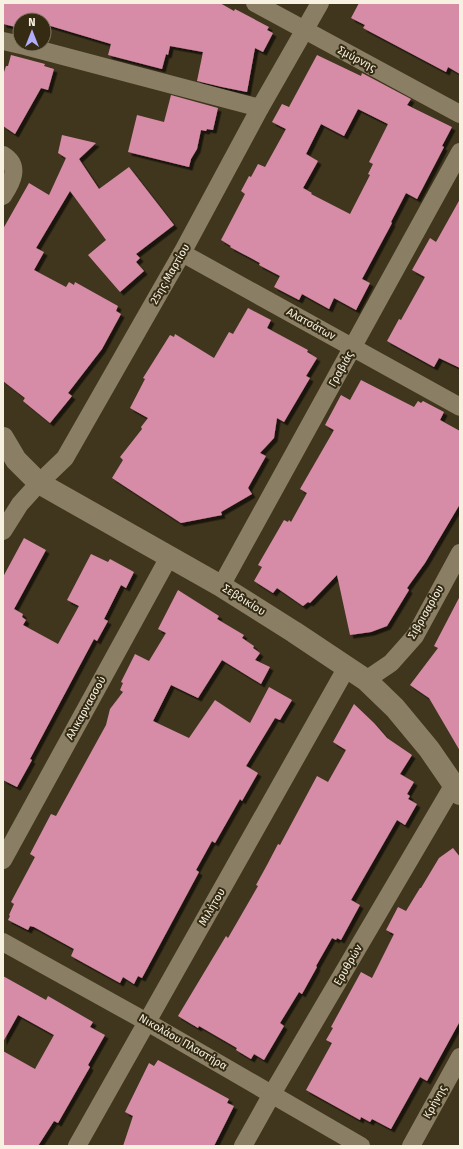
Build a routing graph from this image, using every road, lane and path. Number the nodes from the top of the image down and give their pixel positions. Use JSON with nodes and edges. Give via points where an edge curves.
{"nodes":[{"id":1,"x":255,"y":3,"type":"edge"},
{"id":2,"x":320,"y":3,"type":"edge"},
{"id":3,"x":304,"y":30,"type":"junction"},
{"id":4,"x":3,"y":42,"type":"edge"},
{"id":5,"x":260,"y":108,"type":"junction"},
{"id":6,"x":460,"y":114,"type":"edge"},
{"id":7,"x":460,"y":152,"type":"edge"},
{"id":8,"x":3,"y":154,"type":"edge"},
{"id":9,"x":3,"y":196,"type":"edge"},
{"id":10,"x":182,"y":253,"type":"junction"},
{"id":11,"x":353,"y":348,"type":"junction"},
{"id":12,"x":460,"y":407,"type":"edge"},
{"id":13,"x":3,"y":438,"type":"edge"},
{"id":14,"x":39,"y":483,"type":"junction"},
{"id":15,"x":3,"y":531,"type":"edge"},
{"id":16,"x":460,"y":553,"type":"edge"},
{"id":17,"x":169,"y":557,"type":"junction"},
{"id":18,"x":222,"y":586,"type":"junction"},
{"id":19,"x":347,"y":667,"type":"junction"},
{"id":20,"x":366,"y":680,"type":"junction"},
{"id":21,"x":457,"y":789,"type":"edge"},
{"id":22,"x":3,"y":860,"type":"edge"},
{"id":23,"x":3,"y":942,"type":"edge"},
{"id":24,"x":147,"y":1022,"type":"junction"},
{"id":25,"x":460,"y":1057,"type":"edge"},
{"id":26,"x":272,"y":1094,"type":"junction"},
{"id":27,"x":78,"y":1146,"type":"edge"},
{"id":28,"x":243,"y":1146,"type":"edge"},
{"id":29,"x":361,"y":1146,"type":"edge"},
{"id":30,"x":410,"y":1146,"type":"edge"}],
"edges":[{"from":1,"to":3,"type":"street","name":"Σμύρνης"},
{"from":2,"to":3,"type":"street","name":"25ης Μαρτίου"},
{"from":3,"to":5,"type":"street","name":"25ης Μαρτίου"},
{"from":3,"to":6,"type":"street","name":"Σμύρνης"},
{"from":4,"to":5,"type":"street"},
{"from":5,"to":10,"type":"street","name":"25ης Μαρτίου"},
{"from":7,"to":11,"type":"street","name":"Γραβιάς"},
{"from":8,"to":9,"type":"street","via":[[12,165],[14,174]]},
{"from":10,"to":11,"type":"street","name":"Αλατσάτων"},
{"from":10,"to":14,"type":"street","name":"25ης Μαρτίου","via":[[65,458]]},
{"from":11,"to":12,"type":"street","name":"Αλατσάτων"},
{"from":11,"to":18,"type":"street","name":"Γραβιάς"},
{"from":13,"to":14,"type":"street","name":"Σεβδικίου","via":[[16,460]]},
{"from":14,"to":15,"type":"street","name":"25ης Μαρτίου","via":[[20,504]]},
{"from":14,"to":17,"type":"street","name":"Σεβδικίου"},
{"from":16,"to":20,"type":"street","name":"Σιβρισαρίου","via":[[415,636],[391,663]]},
{"from":17,"to":18,"type":"street","name":"Σεβδικίου"},
{"from":17,"to":22,"type":"street","name":"Αλικαρνασσού"},
{"from":18,"to":19,"type":"street","name":"Σεβδικίου"},
{"from":19,"to":20,"type":"street","name":"Σεβδικίου"},
{"from":19,"to":24,"type":"street","name":"Μιλήτου"},
{"from":20,"to":21,"type":"street","name":"Σεβδικίου","via":[[395,708],[429,749]]},
{"from":21,"to":26,"type":"street","name":"Ερυθρών"},
{"from":23,"to":24,"type":"street","name":"Νικολάου Πλαστήρα"},
{"from":24,"to":26,"type":"street","name":"Νικολάου Πλαστήρα"},
{"from":24,"to":27,"type":"street","name":"Μιλήτου"},
{"from":25,"to":30,"type":"street","name":"Κρήνης"},
{"from":26,"to":28,"type":"street","name":"Ερυθρών"},
{"from":26,"to":29,"type":"street","name":"Νικολάου Πλαστήρα"}]}
